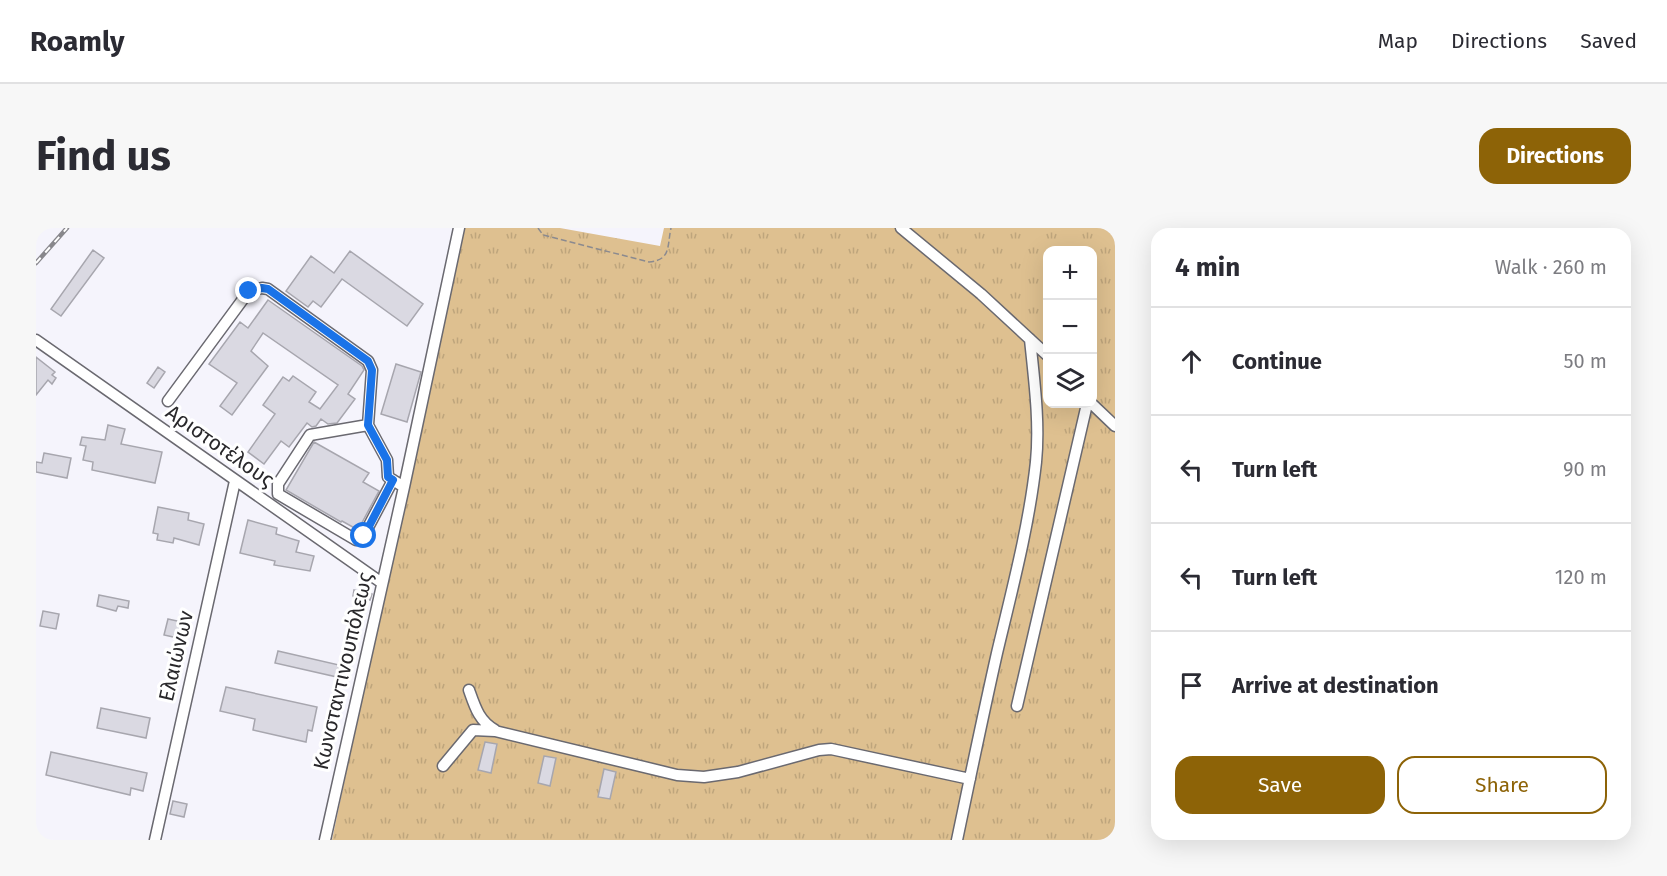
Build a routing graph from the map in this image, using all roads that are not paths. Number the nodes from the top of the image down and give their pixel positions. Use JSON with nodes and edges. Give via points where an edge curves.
{"nodes":[{"id":1,"x":459,"y":228,"type":"edge"},
{"id":2,"x":902,"y":228,"type":"edge"},
{"id":3,"x":1030,"y":339,"type":"junction"},
{"id":4,"x":36,"y":340,"type":"edge"},
{"id":5,"x":1046,"y":354,"type":"edge"},
{"id":6,"x":168,"y":401,"type":"dead end"},
{"id":7,"x":1088,"y":408,"type":"edge"},
{"id":8,"x":1094,"y":408,"type":"edge"},
{"id":9,"x":368,"y":425,"type":"junction"},
{"id":10,"x":1115,"y":426,"type":"edge"},
{"id":11,"x":393,"y":480,"type":"junction"},
{"id":12,"x":235,"y":481,"type":"junction"},
{"id":13,"x":404,"y":487,"type":"junction"},
{"id":14,"x":382,"y":583,"type":"junction"},
{"id":15,"x":469,"y":690,"type":"dead end"},
{"id":16,"x":1017,"y":706,"type":"dead end"},
{"id":17,"x":495,"y":730,"type":"junction"},
{"id":18,"x":443,"y":766,"type":"dead end"},
{"id":19,"x":970,"y":779,"type":"junction"},
{"id":20,"x":155,"y":840,"type":"edge"},
{"id":21,"x":325,"y":840,"type":"edge"},
{"id":22,"x":957,"y":840,"type":"edge"}],
"edges":[{"from":1,"to":13,"type":"street","name":"Κωνσταντινουπόλεως"},
{"from":2,"to":3,"type":"street"},
{"from":3,"to":5,"type":"street"},
{"from":3,"to":19,"type":"street","via":[[1036,428],[1033,485]]},
{"from":4,"to":12,"type":"street","name":"Αριστοτέλους"},
{"from":6,"to":9,"type":"street","via":[[249,291],[262,288],[368,361],[372,370]]},
{"from":7,"to":16,"type":"street"},
{"from":8,"to":10,"type":"street"},
{"from":9,"to":11,"type":"street","via":[[387,460],[388,477]]},
{"from":9,"to":11,"type":"street","via":[[310,435],[277,491],[356,540],[364,536]]},
{"from":11,"to":13,"type":"street"},
{"from":12,"to":14,"type":"street","name":"Αριστοτέλους"},
{"from":12,"to":20,"type":"street","name":"Ελαιώνων"},
{"from":13,"to":14,"type":"street","name":"Κωνσταντινουπόλεως"},
{"from":14,"to":21,"type":"street","name":"Κωνσταντινουπόλεως"},
{"from":15,"to":17,"type":"street","via":[[477,712]]},
{"from":17,"to":18,"type":"street","via":[[473,730]]},
{"from":17,"to":19,"type":"street","via":[[677,775],[704,777],[738,772],[831,749]]},
{"from":19,"to":22,"type":"street"}]}
